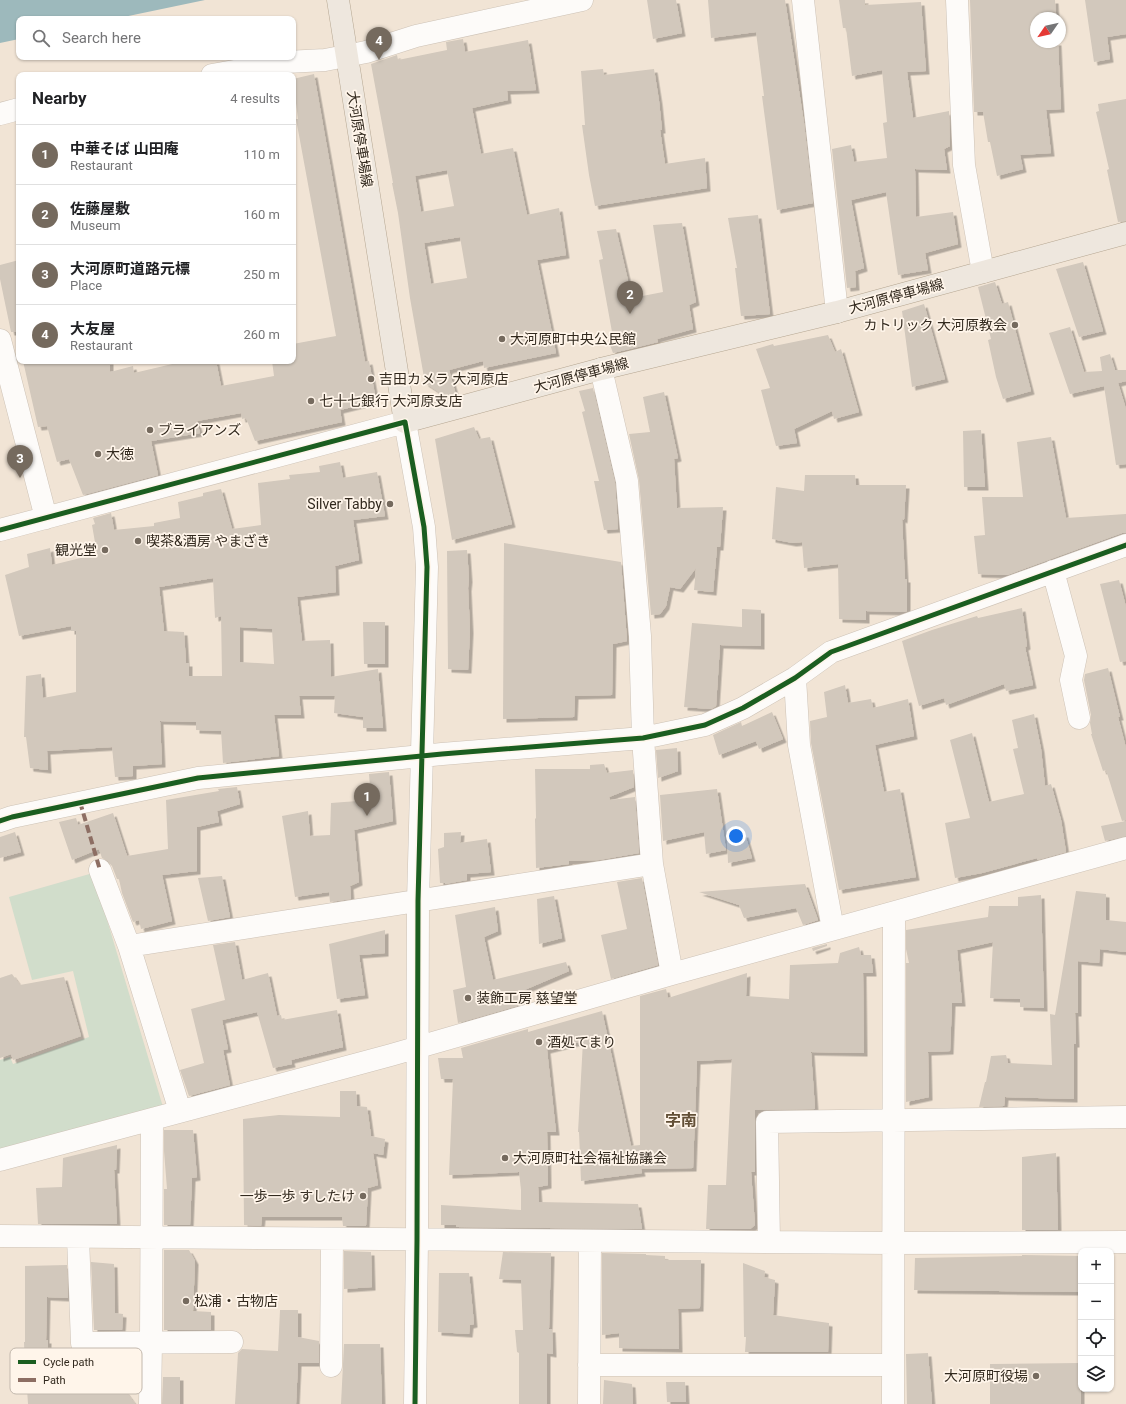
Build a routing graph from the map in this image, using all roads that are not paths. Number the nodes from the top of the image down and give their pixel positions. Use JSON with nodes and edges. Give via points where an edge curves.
{"nodes":[{"id":1,"x":338,"y":0,"type":"edge"},
{"id":2,"x":582,"y":0,"type":"edge"},
{"id":3,"x":803,"y":0,"type":"edge"},
{"id":4,"x":956,"y":0,"type":"edge"},
{"id":5,"x":346,"y":51,"type":"junction"},
{"id":6,"x":229,"y":72,"type":"edge"},
{"id":7,"x":16,"y":110,"type":"edge"},
{"id":8,"x":0,"y":114,"type":"edge"},
{"id":9,"x":1126,"y":233,"type":"edge"},
{"id":10,"x":983,"y":272,"type":"junction"},
{"id":11,"x":837,"y":312,"type":"junction"},
{"id":12,"x":0,"y":340,"type":"edge"},
{"id":13,"x":600,"y":369,"type":"junction"},
{"id":14,"x":406,"y":422,"type":"junction"},
{"id":15,"x":46,"y":518,"type":"junction"},
{"id":16,"x":0,"y":530,"type":"edge"},
{"id":17,"x":1125,"y":551,"type":"edge"},
{"id":18,"x":1053,"y":571,"type":"junction"},
{"id":19,"x":794,"y":678,"type":"junction"},
{"id":20,"x":1079,"y":718,"type":"dead end"},
{"id":21,"x":643,"y":738,"type":"junction"},
{"id":22,"x":422,"y":756,"type":"junction"},
{"id":23,"x":0,"y":821,"type":"edge"},
{"id":24,"x":1126,"y":848,"type":"edge"},
{"id":25,"x":652,"y":864,"type":"junction"},
{"id":26,"x":100,"y":870,"type":"dead end"},
{"id":27,"x":418,"y":901,"type":"junction"},
{"id":28,"x":894,"y":914,"type":"junction"},
{"id":29,"x":833,"y":929,"type":"junction"},
{"id":30,"x":129,"y":946,"type":"junction"},
{"id":31,"x":672,"y":974,"type":"junction"},
{"id":32,"x":416,"y":1048,"type":"junction"},
{"id":33,"x":180,"y":1111,"type":"junction"},
{"id":34,"x":1126,"y":1117,"type":"edge"},
{"id":35,"x":152,"y":1119,"type":"junction"},
{"id":36,"x":893,"y":1120,"type":"junction"},
{"id":37,"x":0,"y":1160,"type":"edge"},
{"id":38,"x":0,"y":1236,"type":"edge"},
{"id":39,"x":78,"y":1237,"type":"junction"},
{"id":40,"x":152,"y":1238,"type":"junction"},
{"id":41,"x":332,"y":1239,"type":"junction"},
{"id":42,"x":417,"y":1240,"type":"junction"},
{"id":43,"x":590,"y":1241,"type":"junction"},
{"id":44,"x":769,"y":1242,"type":"junction"},
{"id":45,"x":1126,"y":1242,"type":"edge"},
{"id":46,"x":893,"y":1243,"type":"junction"},
{"id":47,"x":151,"y":1342,"type":"junction"},
{"id":48,"x":232,"y":1342,"type":"dead end"},
{"id":49,"x":589,"y":1365,"type":"junction"},
{"id":50,"x":893,"y":1365,"type":"junction"},
{"id":51,"x":331,"y":1366,"type":"dead end"},
{"id":52,"x":150,"y":1404,"type":"edge"},
{"id":53,"x":415,"y":1404,"type":"edge"},
{"id":54,"x":589,"y":1404,"type":"edge"},
{"id":55,"x":893,"y":1404,"type":"edge"}],
"edges":[{"from":1,"to":5,"type":"main road","name":"大河原停車場線"},
{"from":2,"to":5,"type":"street","via":[[416,36],[366,52]]},
{"from":3,"to":11,"type":"street"},
{"from":4,"to":10,"type":"street","via":[[964,165]]},
{"from":5,"to":6,"type":"street","via":[[325,60],[286,62]]},
{"from":5,"to":14,"type":"main road","name":"大河原停車場線"},
{"from":7,"to":8,"type":"street"},
{"from":9,"to":10,"type":"main road","name":"大河原停車場線"},
{"from":10,"to":11,"type":"main road","name":"大河原停車場線"},
{"from":11,"to":13,"type":"main road","name":"大河原停車場線"},
{"from":12,"to":15,"type":"street"},
{"from":13,"to":14,"type":"main road","name":"大河原停車場線"},
{"from":13,"to":21,"type":"street","via":[[627,482],[640,636]]},
{"from":14,"to":15,"type":"street"},
{"from":14,"to":22,"type":"street","via":[[424,527],[427,567]]},
{"from":15,"to":16,"type":"street"},
{"from":17,"to":18,"type":"street"},
{"from":18,"to":19,"type":"street","via":[[831,652]]},
{"from":18,"to":20,"type":"street","via":[[1076,656],[1071,680]]},
{"from":19,"to":21,"type":"street","via":[[743,708],[704,725]]},
{"from":19,"to":29,"type":"street","via":[[799,745]]},
{"from":21,"to":22,"type":"street"},
{"from":21,"to":25,"type":"street"},
{"from":22,"to":23,"type":"street","via":[[198,778],[12,816]]},
{"from":22,"to":27,"type":"street"},
{"from":24,"to":28,"type":"street"},
{"from":25,"to":27,"type":"street"},
{"from":25,"to":31,"type":"street"},
{"from":26,"to":30,"type":"street"},
{"from":27,"to":30,"type":"street"},
{"from":27,"to":32,"type":"street"},
{"from":28,"to":29,"type":"street"},
{"from":28,"to":36,"type":"street"},
{"from":29,"to":31,"type":"street"},
{"from":30,"to":33,"type":"street"},
{"from":31,"to":32,"type":"street"},
{"from":32,"to":33,"type":"street"},
{"from":32,"to":42,"type":"street"},
{"from":33,"to":35,"type":"street"},
{"from":34,"to":36,"type":"street"},
{"from":35,"to":37,"type":"street"},
{"from":35,"to":40,"type":"street"},
{"from":36,"to":44,"type":"street","via":[[767,1122]]},
{"from":36,"to":46,"type":"street"},
{"from":38,"to":39,"type":"street"},
{"from":39,"to":40,"type":"street"},
{"from":39,"to":47,"type":"street","via":[[82,1343]]},
{"from":40,"to":41,"type":"street"},
{"from":40,"to":47,"type":"street"},
{"from":41,"to":42,"type":"street"},
{"from":41,"to":51,"type":"street"},
{"from":42,"to":43,"type":"street"},
{"from":42,"to":53,"type":"street"},
{"from":43,"to":44,"type":"street"},
{"from":43,"to":49,"type":"street"},
{"from":44,"to":46,"type":"street"},
{"from":45,"to":46,"type":"street"},
{"from":46,"to":50,"type":"street"},
{"from":47,"to":48,"type":"street"},
{"from":47,"to":52,"type":"street"},
{"from":49,"to":50,"type":"street"},
{"from":49,"to":54,"type":"street"},
{"from":50,"to":55,"type":"street"}]}
